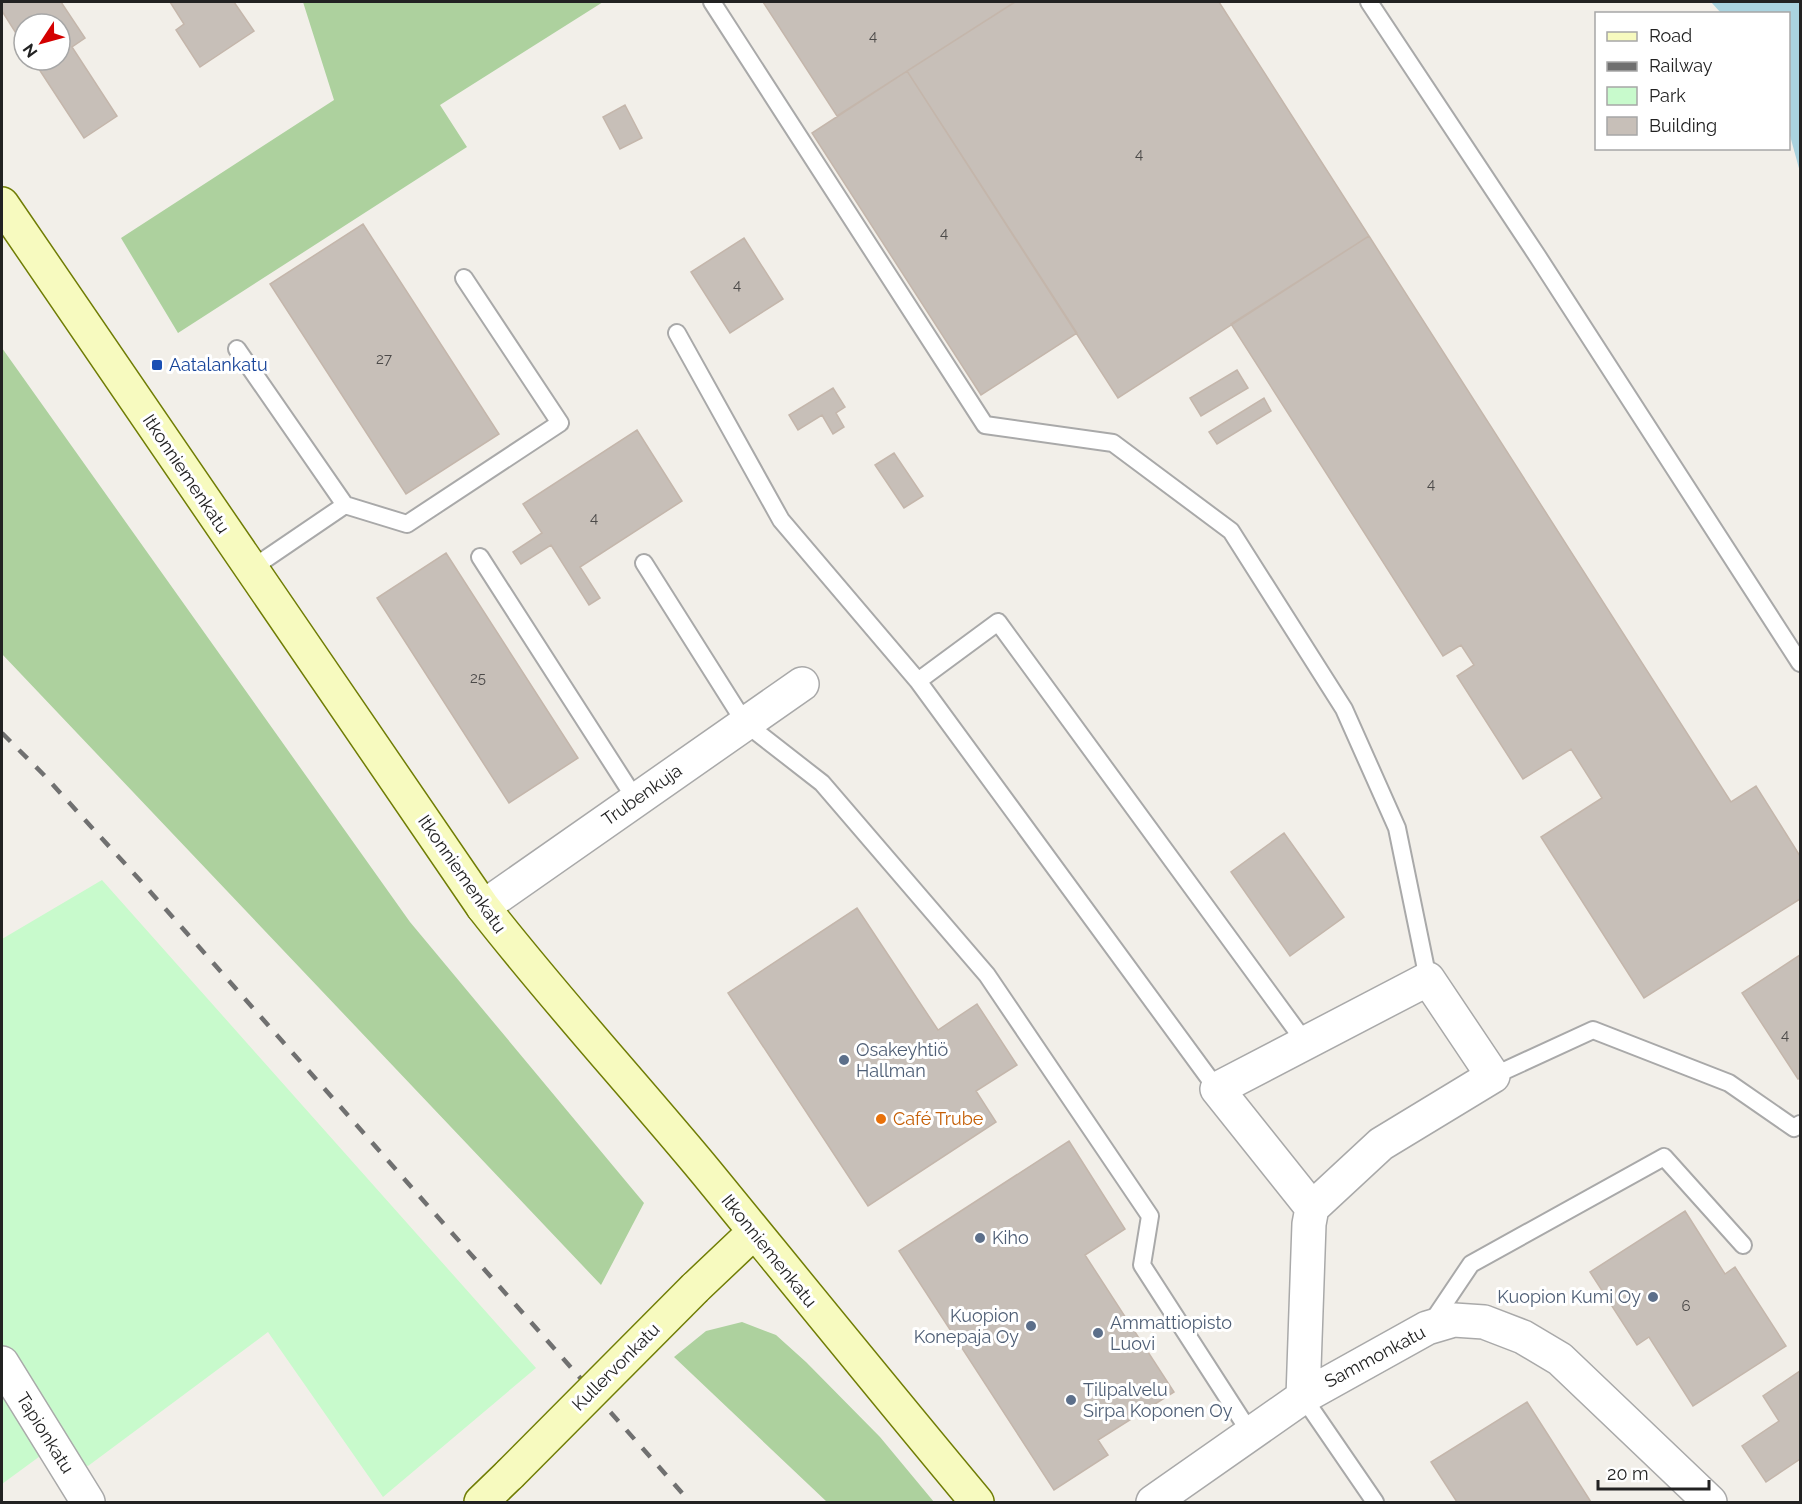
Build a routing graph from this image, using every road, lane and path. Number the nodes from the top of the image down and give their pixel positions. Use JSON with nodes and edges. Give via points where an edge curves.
{"nodes":[{"id":1,"x":712,"y":2,"type":"edge"},
{"id":2,"x":1369,"y":2,"type":"edge"},
{"id":3,"x":2,"y":204,"type":"edge"},
{"id":4,"x":464,"y":278,"type":"dead end"},
{"id":5,"x":677,"y":333,"type":"dead end"},
{"id":6,"x":237,"y":350,"type":"dead end"},
{"id":7,"x":345,"y":506,"type":"junction"},
{"id":8,"x":480,"y":557,"type":"dead end"},
{"id":9,"x":644,"y":563,"type":"dead end"},
{"id":10,"x":251,"y":569,"type":"junction"},
{"id":11,"x":1800,"y":663,"type":"edge"},
{"id":12,"x":918,"y":681,"type":"junction"},
{"id":13,"x":802,"y":684,"type":"dead end"},
{"id":14,"x":745,"y":723,"type":"junction"},
{"id":15,"x":636,"y":800,"type":"junction"},
{"id":16,"x":483,"y":908,"type":"junction"},
{"id":17,"x":1428,"y":979,"type":"junction"},
{"id":18,"x":1305,"y":1042,"type":"junction"},
{"id":19,"x":1493,"y":1076,"type":"junction"},
{"id":20,"x":1216,"y":1089,"type":"junction"},
{"id":21,"x":1800,"y":1124,"type":"edge"},
{"id":22,"x":1312,"y":1208,"type":"junction"},
{"id":23,"x":753,"y":1233,"type":"junction"},
{"id":24,"x":1743,"y":1245,"type":"dead end"},
{"id":25,"x":1427,"y":1328,"type":"junction"},
{"id":26,"x":2,"y":1363,"type":"edge"},
{"id":27,"x":1303,"y":1397,"type":"junction"},
{"id":28,"x":1251,"y":1434,"type":"junction"},
{"id":29,"x":1708,"y":1502,"type":"edge"},
{"id":30,"x":88,"y":1503,"type":"edge"},
{"id":31,"x":480,"y":1503,"type":"edge"},
{"id":32,"x":977,"y":1503,"type":"edge"},
{"id":33,"x":1153,"y":1503,"type":"edge"},
{"id":34,"x":1375,"y":1503,"type":"edge"}],
"edges":[{"from":1,"to":17,"type":"lane","via":[[985,425],[1113,443],[1231,531],[1344,709],[1397,828]]},
{"from":2,"to":11,"type":"lane"},
{"from":3,"to":10,"type":"street","name":"Itkonniemenkatu"},
{"from":4,"to":7,"type":"lane","via":[[560,423],[407,524]]},
{"from":5,"to":12,"type":"lane","via":[[781,520]]},
{"from":6,"to":7,"type":"lane"},
{"from":7,"to":10,"type":"lane"},
{"from":8,"to":15,"type":"lane"},
{"from":9,"to":14,"type":"lane"},
{"from":10,"to":16,"type":"street","name":"Itkonniemenkatu"},
{"from":12,"to":18,"type":"lane","via":[[998,622]]},
{"from":12,"to":20,"type":"lane"},
{"from":13,"to":14,"type":"street","name":"Trubenkuja"},
{"from":14,"to":15,"type":"street","name":"Trubenkuja"},
{"from":14,"to":28,"type":"lane","via":[[822,783],[987,975],[1150,1216],[1142,1265]]},
{"from":15,"to":16,"type":"street","name":"Trubenkuja"},
{"from":16,"to":23,"type":"street","name":"Itkonniemenkatu"},
{"from":17,"to":18,"type":"street"},
{"from":17,"to":19,"type":"street"},
{"from":18,"to":20,"type":"street"},
{"from":19,"to":21,"type":"lane","via":[[1593,1030],[1730,1083],[1794,1128]]},
{"from":19,"to":22,"type":"street","via":[[1381,1144]]},
{"from":20,"to":22,"type":"street"},
{"from":22,"to":27,"type":"street"},
{"from":23,"to":31,"type":"street","name":"Kullervonkatu","bridge":true},
{"from":23,"to":32,"type":"street","name":"Itkonniemenkatu"},
{"from":24,"to":25,"type":"lane","via":[[1664,1157],[1471,1264]]},
{"from":25,"to":27,"type":"street","name":"Sammonkatu"},
{"from":25,"to":29,"type":"street","name":"Sammonkatu","via":[[1454,1320],[1485,1322],[1523,1336],[1560,1359]]},
{"from":26,"to":30,"type":"street","name":"Tapionkatu"},
{"from":27,"to":28,"type":"street","name":"Sammonkatu"},
{"from":27,"to":34,"type":"lane"},
{"from":28,"to":33,"type":"street","name":"Sammonkatu"}]}
